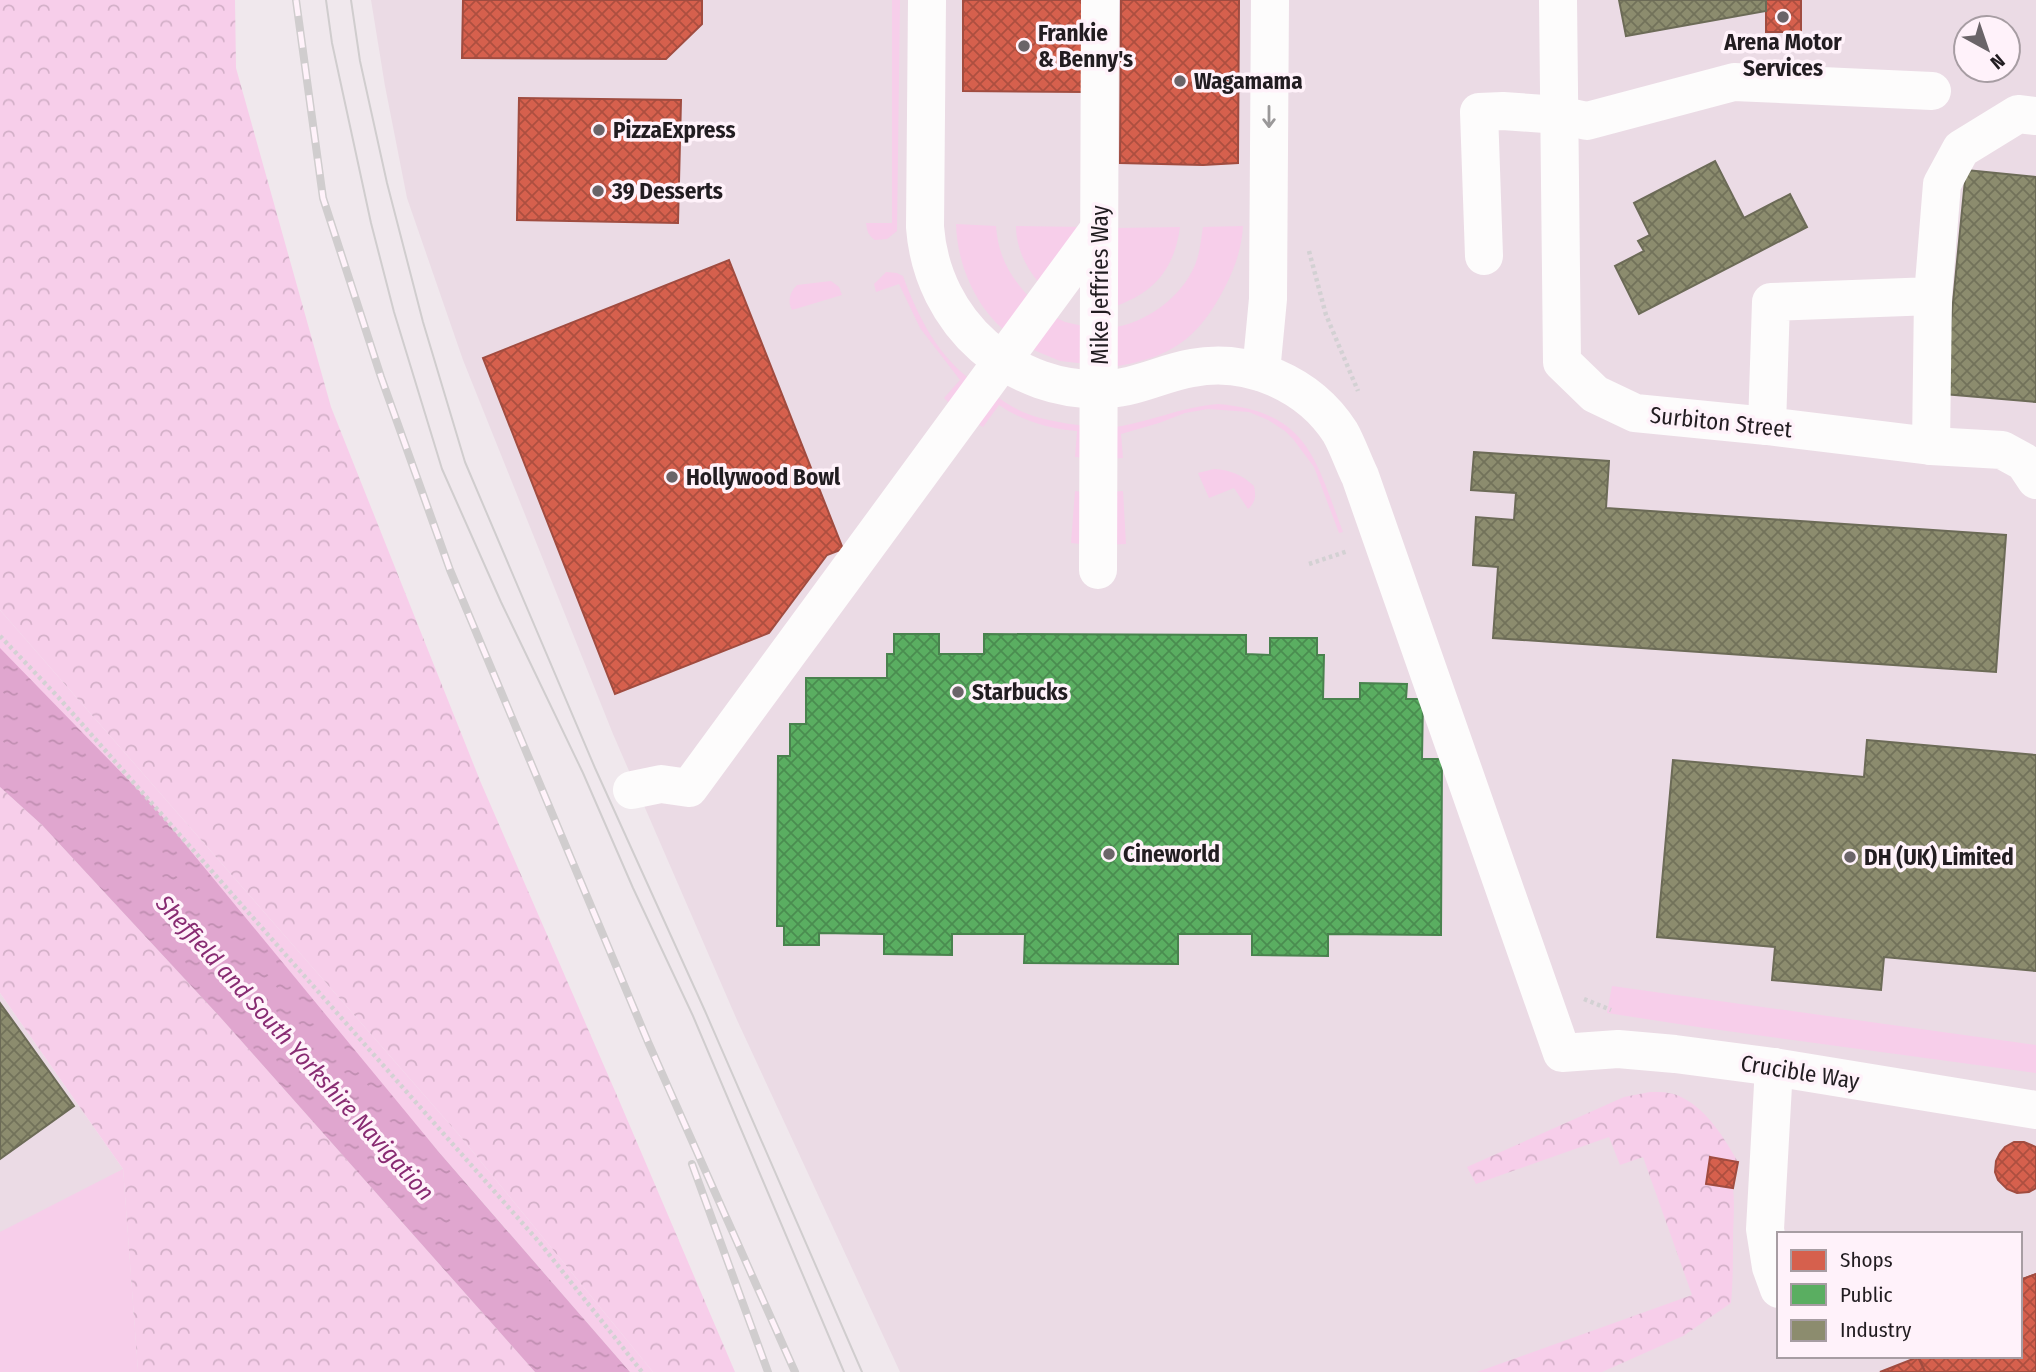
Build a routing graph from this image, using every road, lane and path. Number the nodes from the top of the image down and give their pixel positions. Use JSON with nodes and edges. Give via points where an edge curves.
{"nodes":[{"id":1,"x":927,"y":0,"type":"edge"},
{"id":2,"x":1100,"y":0,"type":"edge"},
{"id":3,"x":1270,"y":0,"type":"edge"},
{"id":4,"x":1558,"y":0,"type":"edge"},
{"id":5,"x":1932,"y":91,"type":"dead end"},
{"id":6,"x":1559,"y":115,"type":"junction"},
{"id":7,"x":2036,"y":116,"type":"edge"},
{"id":8,"x":1099,"y":229,"type":"junction"},
{"id":9,"x":1306,"y":242,"type":"dead end"},
{"id":10,"x":1484,"y":256,"type":"dead end"},
{"id":11,"x":1933,"y":296,"type":"junction"},
{"id":12,"x":1002,"y":361,"type":"junction"},
{"id":13,"x":1261,"y":372,"type":"junction"},
{"id":14,"x":1099,"y":390,"type":"junction"},
{"id":15,"x":1359,"y":391,"type":"dead end"},
{"id":16,"x":1767,"y":426,"type":"junction"},
{"id":17,"x":1931,"y":446,"type":"junction"},
{"id":18,"x":2036,"y":480,"type":"edge"},
{"id":19,"x":1098,"y":570,"type":"dead end"},
{"id":20,"x":0,"y":636,"type":"edge"},
{"id":21,"x":632,"y":790,"type":"dead end"},
{"id":22,"x":1581,"y":998,"type":"dead end"},
{"id":23,"x":1616,"y":1011,"type":"dead end"},
{"id":24,"x":1773,"y":1067,"type":"junction"},
{"id":25,"x":2036,"y":1110,"type":"edge"},
{"id":26,"x":1777,"y":1284,"type":"edge"},
{"id":27,"x":642,"y":1372,"type":"edge"}],
"edges":[{"from":1,"to":12,"type":"street","via":[[928,251],[934,275],[954,313]]},
{"from":2,"to":8,"type":"street","name":"Mike Jeffries Way"},
{"from":3,"to":13,"type":"street","one_way":true,"via":[[1268,299]]},
{"from":4,"to":6,"type":"street","name":"Surbiton Street"},
{"from":5,"to":6,"type":"street","via":[[1734,82],[1587,121]]},
{"from":6,"to":10,"type":"street","via":[[1479,112]]},
{"from":6,"to":16,"type":"street","name":"Surbiton Street","via":[[1562,362],[1595,394],[1635,413]]},
{"from":7,"to":11,"type":"street","via":[[2018,114],[1961,149],[1942,184]]},
{"from":8,"to":12,"type":"street"},
{"from":8,"to":14,"type":"street","name":"Mike Jeffries Way"},
{"from":9,"to":15,"type":"path","via":[[1325,315]]},
{"from":11,"to":16,"type":"street","via":[[1770,302]]},
{"from":11,"to":17,"type":"street"},
{"from":12,"to":14,"type":"street","via":[[1044,381]]},
{"from":12,"to":21,"type":"street","via":[[689,788],[662,784]]},
{"from":13,"to":14,"type":"street","via":[[1205,366],[1135,386]]},
{"from":13,"to":24,"type":"street","name":"Crucible Way","via":[[1285,382],[1317,406],[1349,452],[1562,1054],[1618,1049]]},
{"from":14,"to":19,"type":"street","name":"Mike Jeffries Way"},
{"from":16,"to":17,"type":"street","name":"Surbiton Street"},
{"from":17,"to":18,"type":"street","name":"Surbiton Street","via":[[2002,450],[2024,462]]},
{"from":20,"to":27,"type":"path","via":[[540,1243]]},
{"from":22,"to":23,"type":"path"},
{"from":24,"to":25,"type":"street","name":"Crucible Way"},
{"from":24,"to":26,"type":"street","via":[[1766,1229]]}]}
